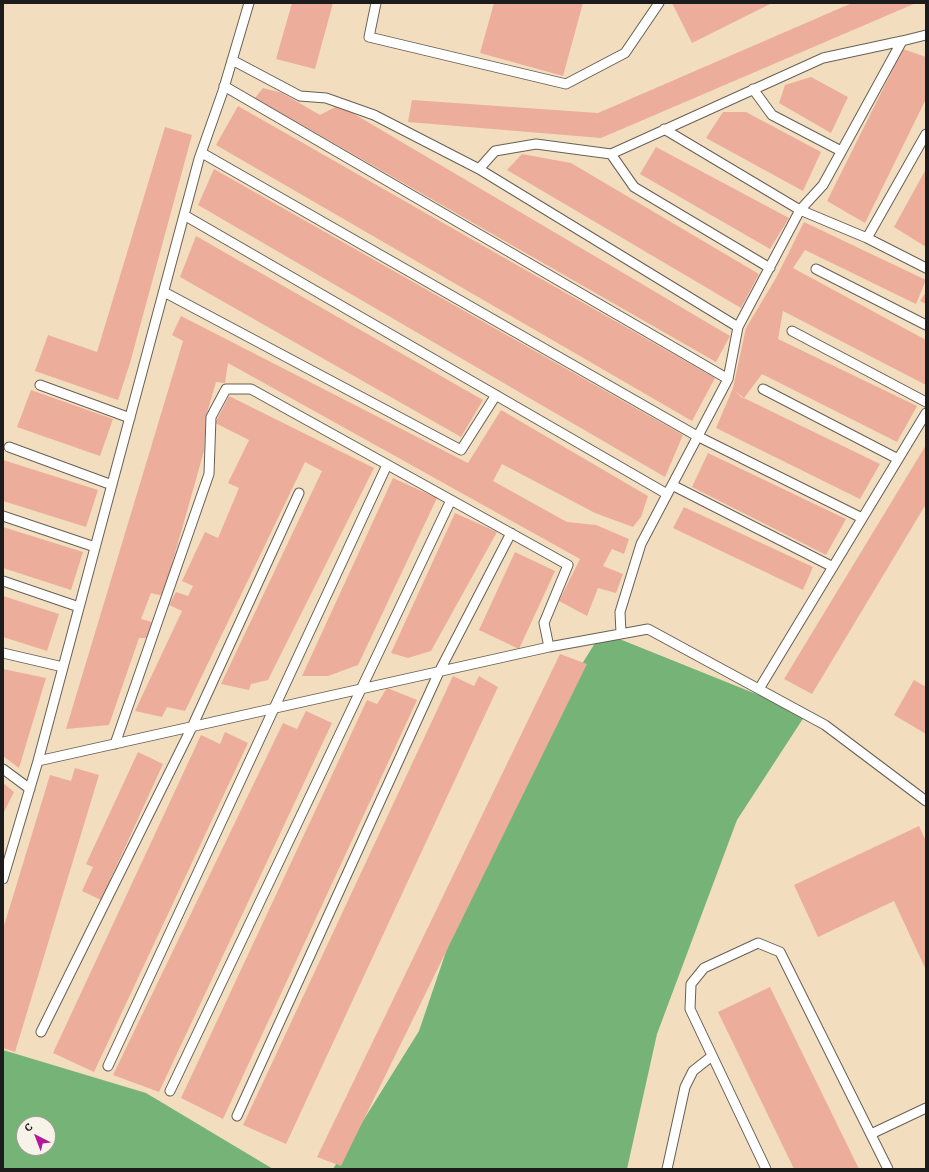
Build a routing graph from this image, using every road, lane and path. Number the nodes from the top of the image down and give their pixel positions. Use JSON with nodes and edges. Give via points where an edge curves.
{"nodes":[{"id":1,"x":249,"y":3,"type":"edge"},
{"id":2,"x":376,"y":3,"type":"edge"},
{"id":3,"x":659,"y":3,"type":"edge"},
{"id":4,"x":926,"y":35,"type":"edge"},
{"id":5,"x":902,"y":41,"type":"junction"},
{"id":6,"x":232,"y":60,"type":"junction"},
{"id":7,"x":224,"y":86,"type":"junction"},
{"id":8,"x":753,"y":90,"type":"junction"},
{"id":9,"x":664,"y":129,"type":"junction"},
{"id":10,"x":926,"y":134,"type":"edge"},
{"id":11,"x":841,"y":151,"type":"junction"},
{"id":12,"x":202,"y":152,"type":"junction"},
{"id":13,"x":610,"y":154,"type":"junction"},
{"id":14,"x":479,"y":169,"type":"junction"},
{"id":15,"x":800,"y":210,"type":"junction"},
{"id":16,"x":184,"y":215,"type":"junction"},
{"id":17,"x":867,"y":238,"type":"junction"},
{"id":18,"x":770,"y":268,"type":"junction"},
{"id":19,"x":926,"y":268,"type":"edge"},
{"id":20,"x":816,"y":269,"type":"dead end"},
{"id":21,"x":164,"y":292,"type":"junction"},
{"id":22,"x":926,"y":325,"type":"edge"},
{"id":23,"x":738,"y":327,"type":"junction"},
{"id":24,"x":792,"y":331,"type":"dead end"},
{"id":25,"x":728,"y":379,"type":"junction"},
{"id":26,"x":40,"y":386,"type":"dead end"},
{"id":27,"x":763,"y":389,"type":"dead end"},
{"id":28,"x":496,"y":395,"type":"junction"},
{"id":29,"x":926,"y":402,"type":"edge"},
{"id":30,"x":926,"y":413,"type":"edge"},
{"id":31,"x":130,"y":418,"type":"junction"},
{"id":32,"x":697,"y":436,"type":"junction"},
{"id":33,"x":9,"y":447,"type":"dead end"},
{"id":34,"x":898,"y":459,"type":"junction"},
{"id":35,"x":387,"y":464,"type":"junction"},
{"id":36,"x":112,"y":485,"type":"junction"},
{"id":37,"x":672,"y":485,"type":"junction"},
{"id":38,"x":299,"y":494,"type":"dead end"},
{"id":39,"x":667,"y":494,"type":"junction"},
{"id":40,"x":452,"y":500,"type":"junction"},
{"id":41,"x":3,"y":516,"type":"edge"},
{"id":42,"x":862,"y":518,"type":"junction"},
{"id":43,"x":511,"y":533,"type":"junction"},
{"id":44,"x":95,"y":547,"type":"junction"},
{"id":45,"x":833,"y":567,"type":"junction"},
{"id":46,"x":3,"y":581,"type":"edge"},
{"id":47,"x":79,"y":607,"type":"junction"},
{"id":48,"x":621,"y":633,"type":"junction"},
{"id":49,"x":549,"y":647,"type":"junction"},
{"id":50,"x":3,"y":653,"type":"edge"},
{"id":51,"x":63,"y":667,"type":"junction"},
{"id":52,"x":439,"y":672,"type":"junction"},
{"id":53,"x":361,"y":689,"type":"junction"},
{"id":54,"x":759,"y":689,"type":"junction"},
{"id":55,"x":273,"y":709,"type":"junction"},
{"id":56,"x":192,"y":727,"type":"junction"},
{"id":57,"x":115,"y":744,"type":"junction"},
{"id":58,"x":38,"y":761,"type":"junction"},
{"id":59,"x":3,"y":769,"type":"edge"},
{"id":60,"x":30,"y":789,"type":"junction"},
{"id":61,"x":926,"y":801,"type":"edge"},
{"id":62,"x":7,"y":851,"type":"edge"},
{"id":63,"x":3,"y":879,"type":"edge"},
{"id":64,"x":41,"y":1032,"type":"dead end"},
{"id":65,"x":712,"y":1056,"type":"junction"},
{"id":66,"x":108,"y":1066,"type":"dead end"},
{"id":67,"x":170,"y":1091,"type":"dead end"},
{"id":68,"x":926,"y":1108,"type":"edge"},
{"id":69,"x":237,"y":1116,"type":"dead end"},
{"id":70,"x":871,"y":1134,"type":"junction"},
{"id":71,"x":667,"y":1169,"type":"edge"},
{"id":72,"x":766,"y":1169,"type":"edge"},
{"id":73,"x":888,"y":1169,"type":"edge"}],
"edges":[{"from":1,"to":6,"type":"lane"},
{"from":2,"to":3,"type":"lane","via":[[369,37],[566,84],[625,53]]},
{"from":4,"to":5,"type":"lane"},
{"from":5,"to":8,"type":"lane","via":[[822,58]]},
{"from":5,"to":11,"type":"lane"},
{"from":6,"to":7,"type":"lane"},
{"from":6,"to":14,"type":"lane","via":[[300,96],[326,98],[374,115]]},
{"from":7,"to":12,"type":"lane"},
{"from":7,"to":25,"type":"lane"},
{"from":8,"to":9,"type":"lane"},
{"from":8,"to":11,"type":"lane","via":[[772,115]]},
{"from":9,"to":13,"type":"lane"},
{"from":9,"to":15,"type":"lane"},
{"from":10,"to":17,"type":"lane"},
{"from":11,"to":15,"type":"lane","via":[[823,185]]},
{"from":12,"to":16,"type":"lane"},
{"from":12,"to":32,"type":"lane"},
{"from":13,"to":14,"type":"lane","via":[[536,144],[495,151]]},
{"from":13,"to":18,"type":"lane","via":[[634,187]]},
{"from":14,"to":23,"type":"lane"},
{"from":15,"to":17,"type":"lane"},
{"from":15,"to":18,"type":"lane"},
{"from":16,"to":21,"type":"lane"},
{"from":16,"to":28,"type":"lane"},
{"from":17,"to":19,"type":"lane"},
{"from":18,"to":23,"type":"lane"},
{"from":20,"to":22,"type":"lane"},
{"from":21,"to":28,"type":"lane","via":[[461,450]]},
{"from":21,"to":31,"type":"lane"},
{"from":23,"to":25,"type":"lane"},
{"from":24,"to":29,"type":"lane"},
{"from":25,"to":32,"type":"lane"},
{"from":26,"to":31,"type":"lane"},
{"from":27,"to":34,"type":"lane"},
{"from":28,"to":39,"type":"lane"},
{"from":30,"to":34,"type":"lane"},
{"from":31,"to":36,"type":"lane"},
{"from":32,"to":37,"type":"lane"},
{"from":32,"to":42,"type":"lane"},
{"from":33,"to":36,"type":"lane"},
{"from":34,"to":42,"type":"lane"},
{"from":35,"to":40,"type":"lane"},
{"from":35,"to":55,"type":"lane"},
{"from":35,"to":57,"type":"lane","via":[[251,389],[226,389],[211,417],[210,474]]},
{"from":36,"to":44,"type":"lane"},
{"from":37,"to":39,"type":"lane"},
{"from":37,"to":45,"type":"lane"},
{"from":38,"to":56,"type":"lane"},
{"from":39,"to":48,"type":"lane","via":[[641,544],[620,612]]},
{"from":40,"to":43,"type":"lane"},
{"from":40,"to":53,"type":"lane"},
{"from":41,"to":44,"type":"lane"},
{"from":42,"to":45,"type":"lane"},
{"from":43,"to":49,"type":"lane","via":[[568,564],[544,623]]},
{"from":43,"to":52,"type":"lane"},
{"from":44,"to":47,"type":"lane"},
{"from":45,"to":54,"type":"lane"},
{"from":46,"to":47,"type":"lane"},
{"from":47,"to":51,"type":"lane"},
{"from":48,"to":49,"type":"lane"},
{"from":48,"to":54,"type":"lane","via":[[648,629]]},
{"from":49,"to":52,"type":"lane"},
{"from":50,"to":51,"type":"lane"},
{"from":51,"to":58,"type":"lane"},
{"from":52,"to":53,"type":"lane"},
{"from":52,"to":69,"type":"lane"},
{"from":53,"to":55,"type":"lane"},
{"from":53,"to":67,"type":"lane"},
{"from":54,"to":61,"type":"lane","via":[[825,725]]},
{"from":55,"to":56,"type":"lane"},
{"from":55,"to":66,"type":"lane"},
{"from":56,"to":57,"type":"lane"},
{"from":56,"to":64,"type":"lane"},
{"from":57,"to":58,"type":"lane"},
{"from":58,"to":60,"type":"lane"},
{"from":59,"to":60,"type":"lane"},
{"from":60,"to":62,"type":"lane"},
{"from":62,"to":63,"type":"lane"},
{"from":65,"to":70,"type":"lane","via":[[690,1008],[691,984],[704,968],[758,943],[780,952]]},
{"from":65,"to":71,"type":"lane","via":[[694,1071],[685,1087]]},
{"from":65,"to":72,"type":"lane"},
{"from":68,"to":70,"type":"lane"},
{"from":70,"to":73,"type":"lane"}]}
